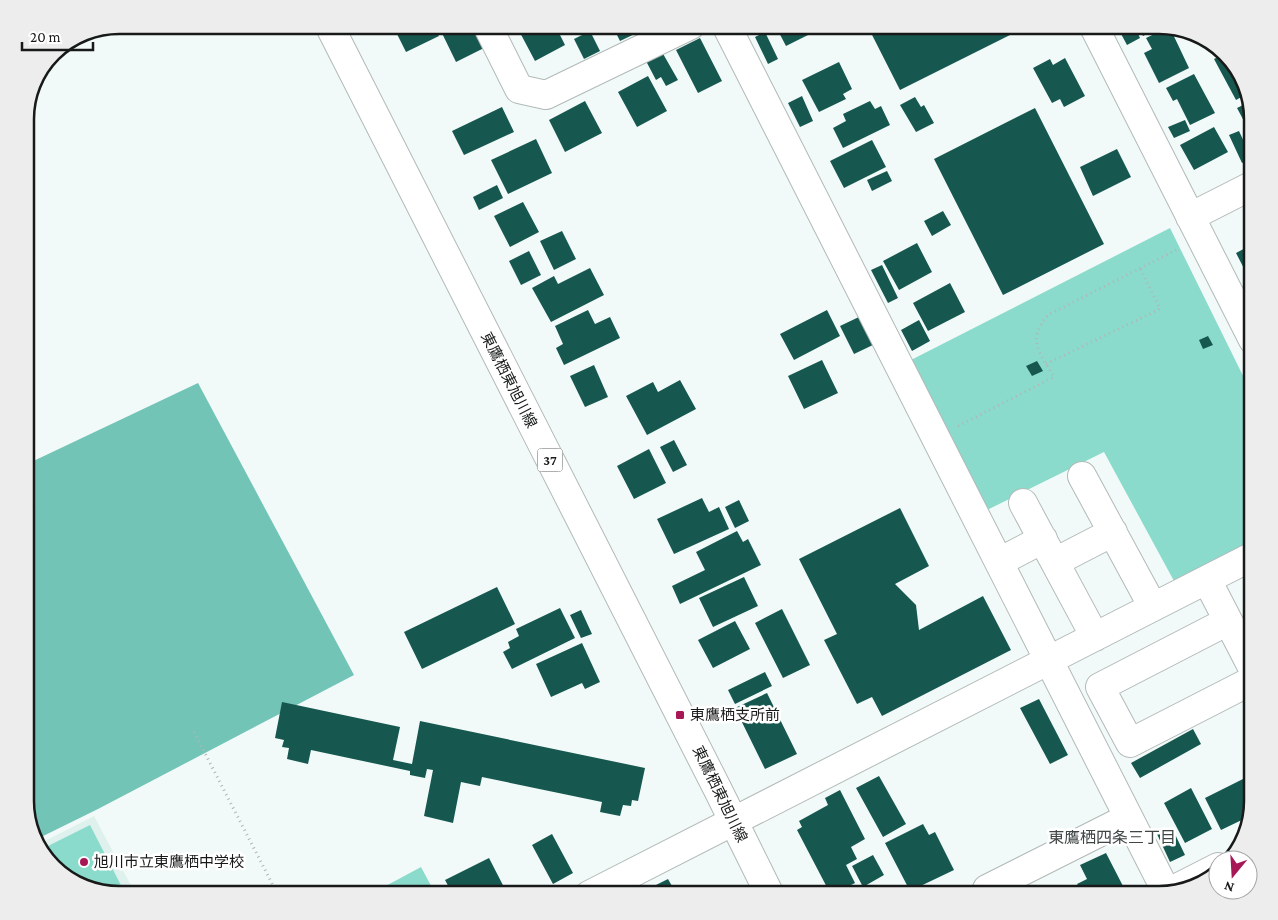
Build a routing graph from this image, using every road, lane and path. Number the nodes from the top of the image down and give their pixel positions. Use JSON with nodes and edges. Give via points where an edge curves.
{"nodes":[{"id":1,"x":334,"y":34,"type":"edge"},
{"id":2,"x":492,"y":34,"type":"edge"},
{"id":3,"x":672,"y":34,"type":"edge"},
{"id":4,"x":731,"y":34,"type":"edge"},
{"id":5,"x":1098,"y":34,"type":"edge"},
{"id":6,"x":1244,"y":192,"type":"edge"},
{"id":7,"x":1195,"y":227,"type":"junction"},
{"id":8,"x":1140,"y":268,"type":"junction"},
{"id":9,"x":1244,"y":322,"type":"edge"},
{"id":10,"x":1046,"y":364,"type":"junction"},
{"id":11,"x":936,"y":437,"type":"junction"},
{"id":12,"x":1082,"y":476,"type":"dead end"},
{"id":13,"x":1023,"y":503,"type":"dead end"},
{"id":14,"x":1112,"y":532,"type":"junction"},
{"id":15,"x":1049,"y":551,"type":"junction"},
{"id":16,"x":1244,"y":561,"type":"edge"},
{"id":17,"x":1000,"y":562,"type":"junction"},
{"id":18,"x":1207,"y":580,"type":"junction"},
{"id":19,"x":1154,"y":607,"type":"junction"},
{"id":20,"x":1228,"y":621,"type":"junction"},
{"id":21,"x":1095,"y":636,"type":"junction"},
{"id":22,"x":1244,"y":652,"type":"edge"},
{"id":23,"x":1049,"y":660,"type":"junction"},
{"id":24,"x":1244,"y":685,"type":"edge"},
{"id":25,"x":1119,"y":724,"type":"junction"},
{"id":26,"x":194,"y":732,"type":"dead end"},
{"id":27,"x":1089,"y":740,"type":"junction"},
{"id":28,"x":1128,"y":818,"type":"junction"},
{"id":29,"x":733,"y":822,"type":"junction"},
{"id":30,"x":273,"y":886,"type":"edge"},
{"id":31,"x":607,"y":886,"type":"edge"},
{"id":32,"x":765,"y":886,"type":"edge"},
{"id":33,"x":993,"y":886,"type":"edge"},
{"id":34,"x":1163,"y":886,"type":"edge"}],
"edges":[{"from":1,"to":29,"type":"street","name":"東鷹栖東旭川線","number":"37"},
{"from":2,"to":3,"type":"street","via":[[519,89],[546,95]]},
{"from":4,"to":11,"type":"street"},
{"from":5,"to":7,"type":"street"},
{"from":6,"to":7,"type":"street"},
{"from":7,"to":8,"type":"path"},
{"from":7,"to":9,"type":"street"},
{"from":8,"to":10,"type":"path","via":[[1048,315],[1040,324],[1037,339],[1037,350]]},
{"from":8,"to":10,"type":"path","via":[[1160,309]]},
{"from":10,"to":11,"type":"path","via":[[1054,378]]},
{"from":11,"to":17,"type":"street"},
{"from":12,"to":14,"type":"street"},
{"from":13,"to":15,"type":"street"},
{"from":14,"to":15,"type":"street"},
{"from":14,"to":19,"type":"street"},
{"from":15,"to":17,"type":"street"},
{"from":15,"to":21,"type":"street"},
{"from":16,"to":18,"type":"street"},
{"from":17,"to":23,"type":"street"},
{"from":18,"to":19,"type":"street"},
{"from":18,"to":20,"type":"street"},
{"from":19,"to":21,"type":"street"},
{"from":20,"to":22,"type":"street"},
{"from":20,"to":25,"type":"street","via":[[1100,687]]},
{"from":21,"to":23,"type":"street"},
{"from":23,"to":27,"type":"street"},
{"from":23,"to":29,"type":"street"},
{"from":24,"to":25,"type":"street","via":[[1130,743]]},
{"from":25,"to":27,"type":"street"},
{"from":26,"to":30,"type":"path"},
{"from":27,"to":28,"type":"street"},
{"from":28,"to":33,"type":"street"},
{"from":28,"to":34,"type":"street"},
{"from":29,"to":31,"type":"street"},
{"from":29,"to":32,"type":"street","name":"東鷹栖東旭川線","number":"37"}]}
